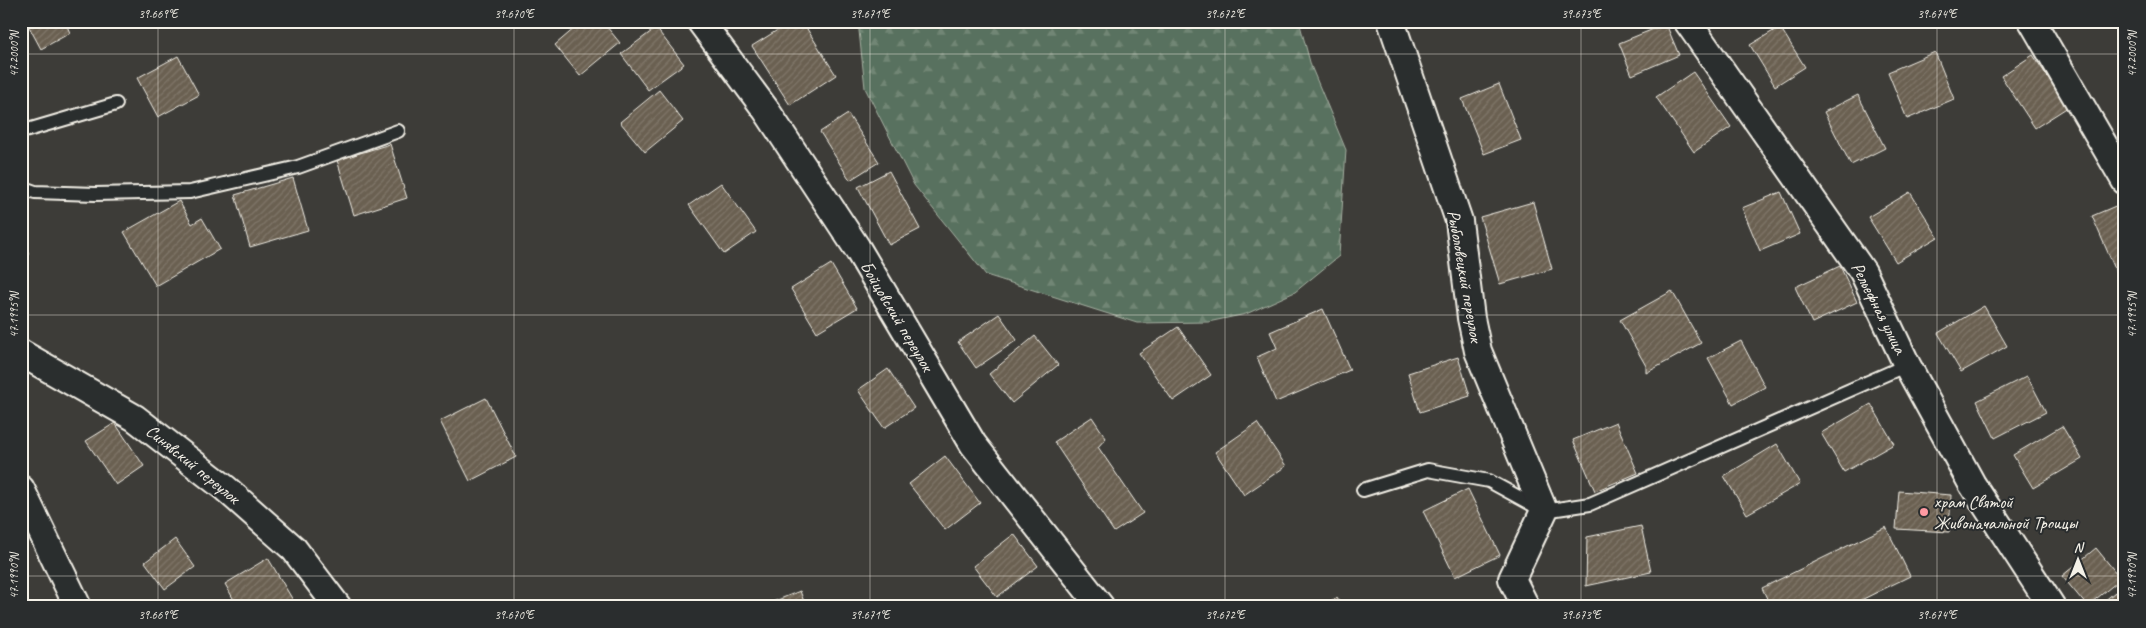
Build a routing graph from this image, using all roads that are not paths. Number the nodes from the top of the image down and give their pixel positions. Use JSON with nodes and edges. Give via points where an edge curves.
{"nodes":[{"id":1,"x":700,"y":21,"type":"edge"},
{"id":2,"x":1391,"y":21,"type":"edge"},
{"id":3,"x":1688,"y":21,"type":"edge"},
{"id":4,"x":2032,"y":21,"type":"edge"},
{"id":5,"x":116,"y":104,"type":"dead end"},
{"id":6,"x":398,"y":131,"type":"dead end"},
{"id":7,"x":21,"y":132,"type":"edge"},
{"id":8,"x":2125,"y":181,"type":"edge"},
{"id":9,"x":21,"y":187,"type":"edge"},
{"id":10,"x":21,"y":353,"type":"edge"},
{"id":11,"x":1907,"y":364,"type":"junction"},
{"id":12,"x":21,"y":489,"type":"edge"},
{"id":13,"x":1363,"y":490,"type":"dead end"},
{"id":14,"x":1544,"y":511,"type":"junction"},
{"id":15,"x":78,"y":607,"type":"edge"},
{"id":16,"x":338,"y":607,"type":"edge"},
{"id":17,"x":1101,"y":607,"type":"edge"},
{"id":18,"x":1526,"y":607,"type":"edge"},
{"id":19,"x":2052,"y":607,"type":"edge"}],
"edges":[{"from":1,"to":17,"type":"street","name":"Бойцовский переулок","via":[[766,110],[857,248],[973,444]]},
{"from":2,"to":14,"type":"street","name":"Рыболовецкий переулок","via":[[1459,221],[1478,352]]},
{"from":3,"to":11,"type":"street","name":"Рельефная улица","via":[[1863,272]]},
{"from":4,"to":8,"type":"street"},
{"from":5,"to":7,"type":"lane"},
{"from":6,"to":9,"type":"lane","via":[[298,167],[190,192],[86,194],[35,192]]},
{"from":10,"to":16,"type":"street","name":"Синявский переулок","via":[[134,418],[225,488],[294,549]]},
{"from":11,"to":14,"type":"lane","via":[[1590,504]]},
{"from":11,"to":19,"type":"street","name":"Рельефная улица","via":[[1972,484]]},
{"from":12,"to":15,"type":"street"},
{"from":13,"to":14,"type":"lane","via":[[1428,470],[1489,481]]},
{"from":14,"to":18,"type":"street","via":[[1512,579]]}]}
